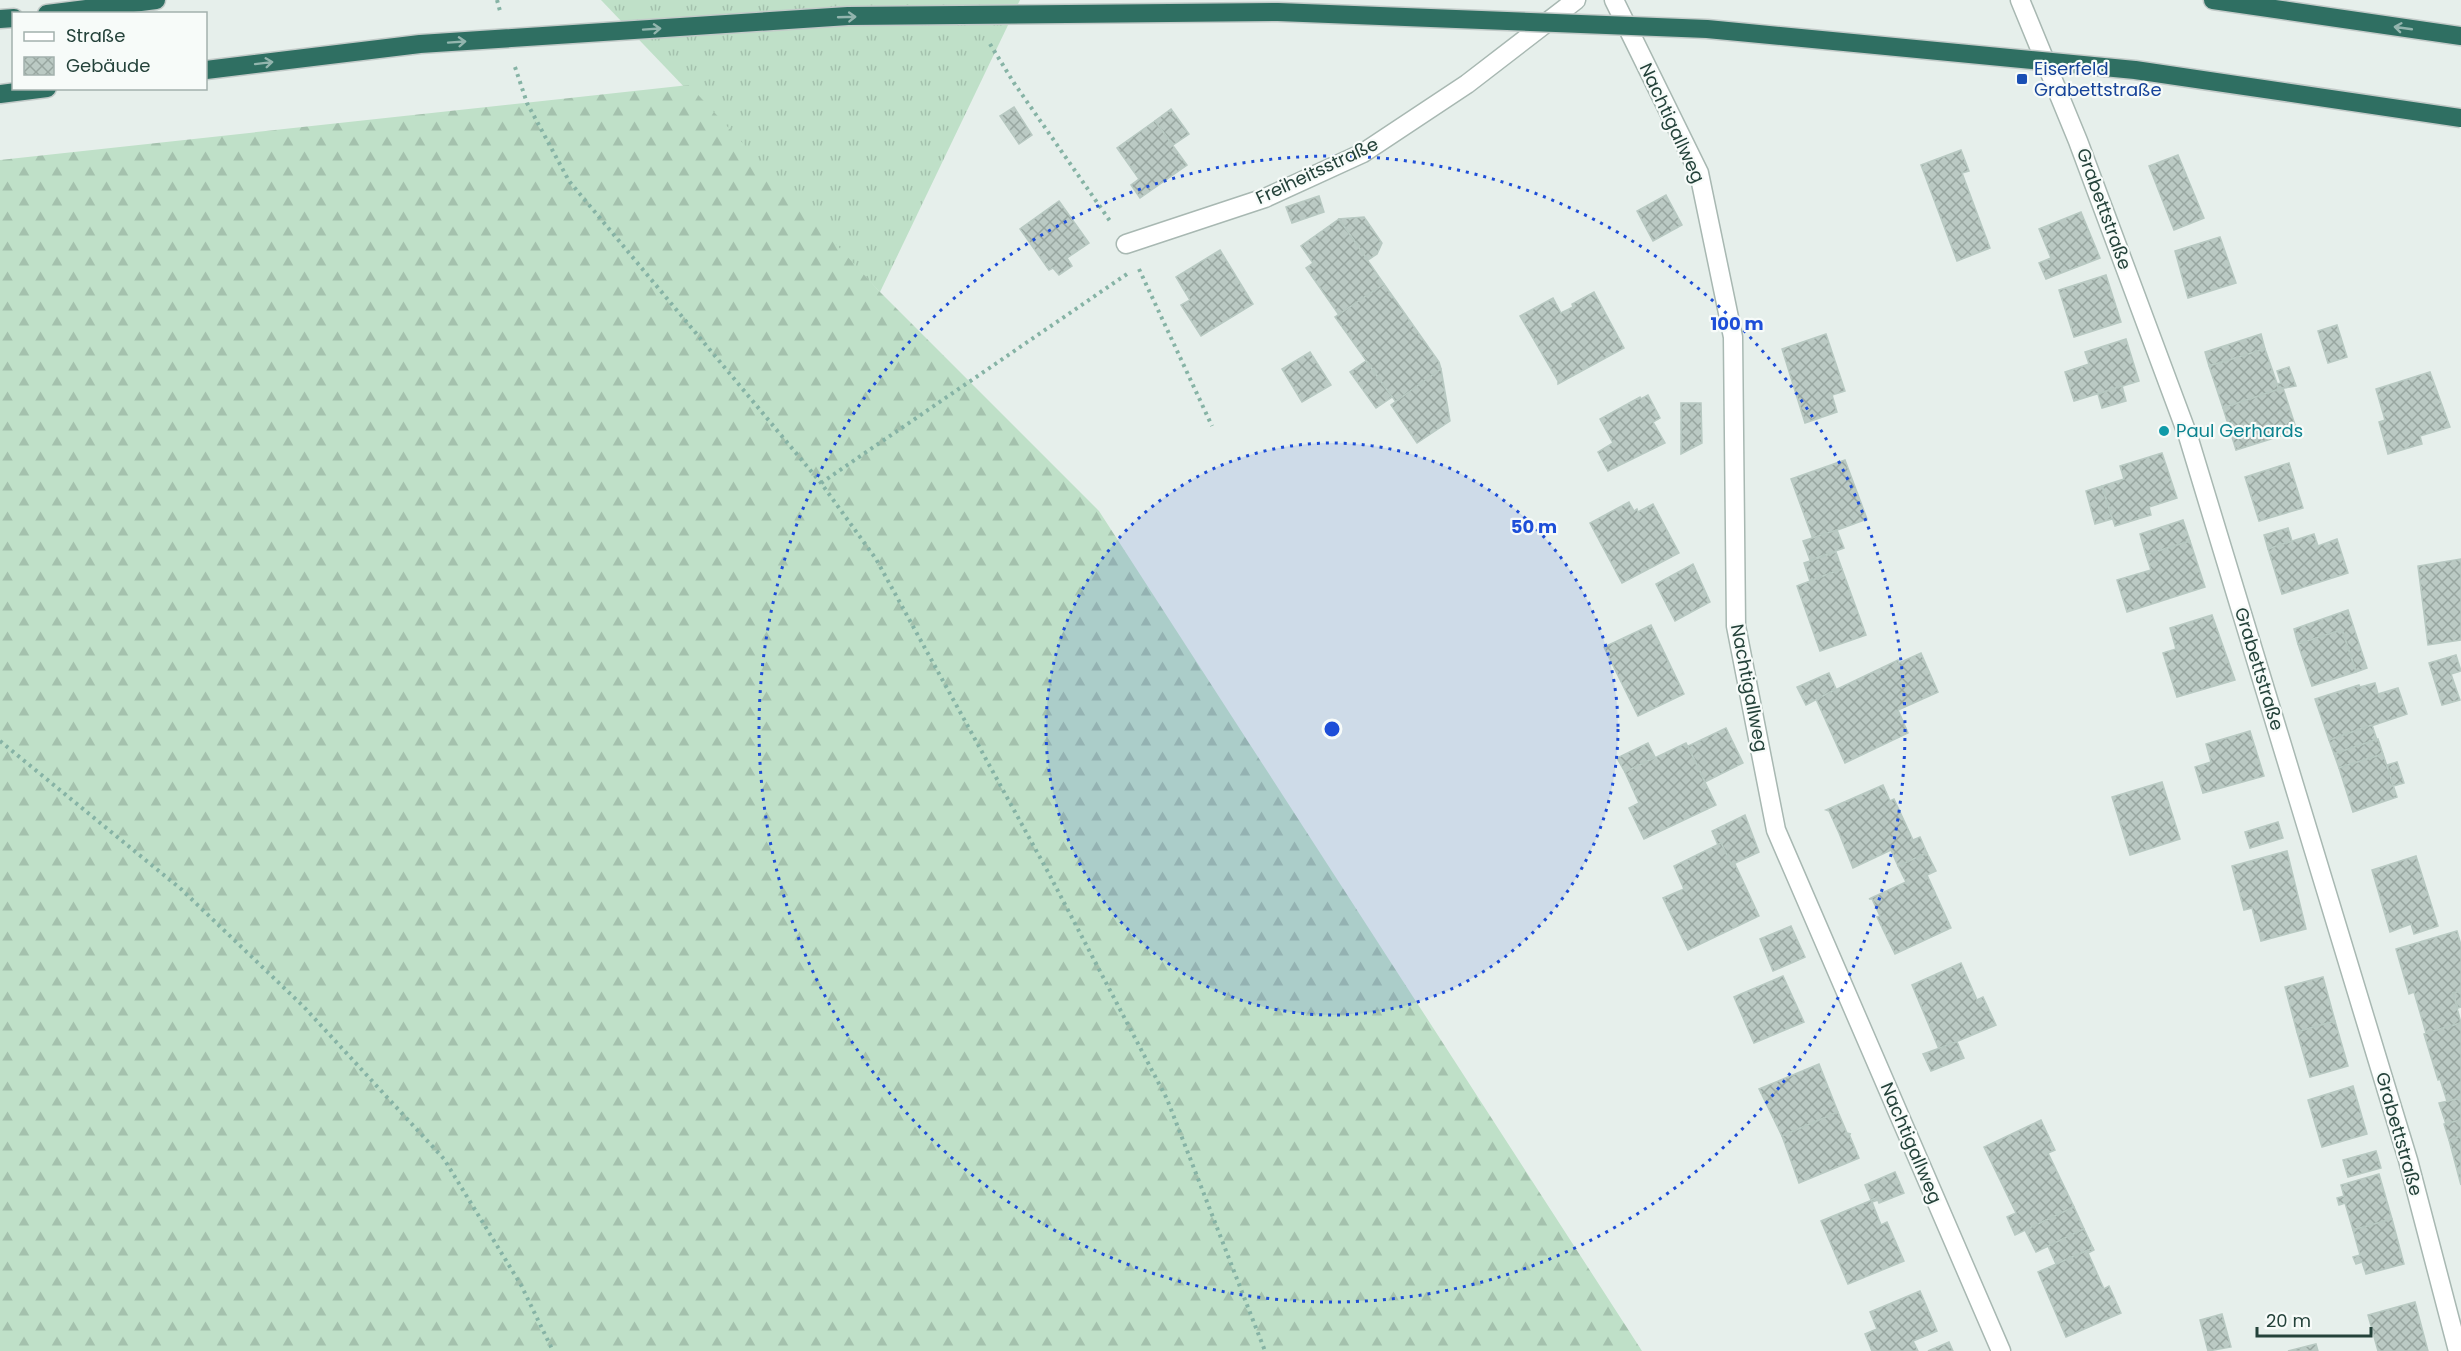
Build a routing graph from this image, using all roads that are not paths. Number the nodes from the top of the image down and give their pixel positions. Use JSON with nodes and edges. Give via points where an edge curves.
{"nodes":[{"id":1,"x":156,"y":0,"type":"edge"},
{"id":2,"x":1576,"y":0,"type":"edge"},
{"id":3,"x":1614,"y":0,"type":"edge"},
{"id":4,"x":2020,"y":0,"type":"edge"},
{"id":5,"x":2213,"y":0,"type":"edge"},
{"id":6,"x":63,"y":12,"type":"edge"},
{"id":7,"x":2461,"y":36,"type":"edge"},
{"id":8,"x":207,"y":70,"type":"edge"},
{"id":9,"x":31,"y":90,"type":"edge"},
{"id":10,"x":0,"y":94,"type":"edge"},
{"id":11,"x":2461,"y":118,"type":"edge"},
{"id":12,"x":1126,"y":244,"type":"road end"},
{"id":13,"x":2001,"y":1351,"type":"edge"},
{"id":14,"x":2458,"y":1351,"type":"edge"}],
"edges":[{"from":1,"to":6,"type":"highway"},
{"from":2,"to":12,"type":"street","name":"Freiheitsstraße","via":[[1467,84],[1363,153],[1265,198]]},
{"from":3,"to":13,"type":"street","name":"Nachtigallweg","via":[[1699,173],[1733,337],[1736,626],[1776,830]]},
{"from":4,"to":14,"type":"street","name":"Grabettstraße","via":[[2078,141],[2188,436],[2408,1160]]},
{"from":7,"to":5,"type":"highway","one_way":true},
{"from":8,"to":11,"type":"highway","one_way":true,"bridge":true,"via":[[420,44],[848,16],[1278,12],[1707,29],[2135,69]]},
{"from":9,"to":10,"type":"highway"}]}
